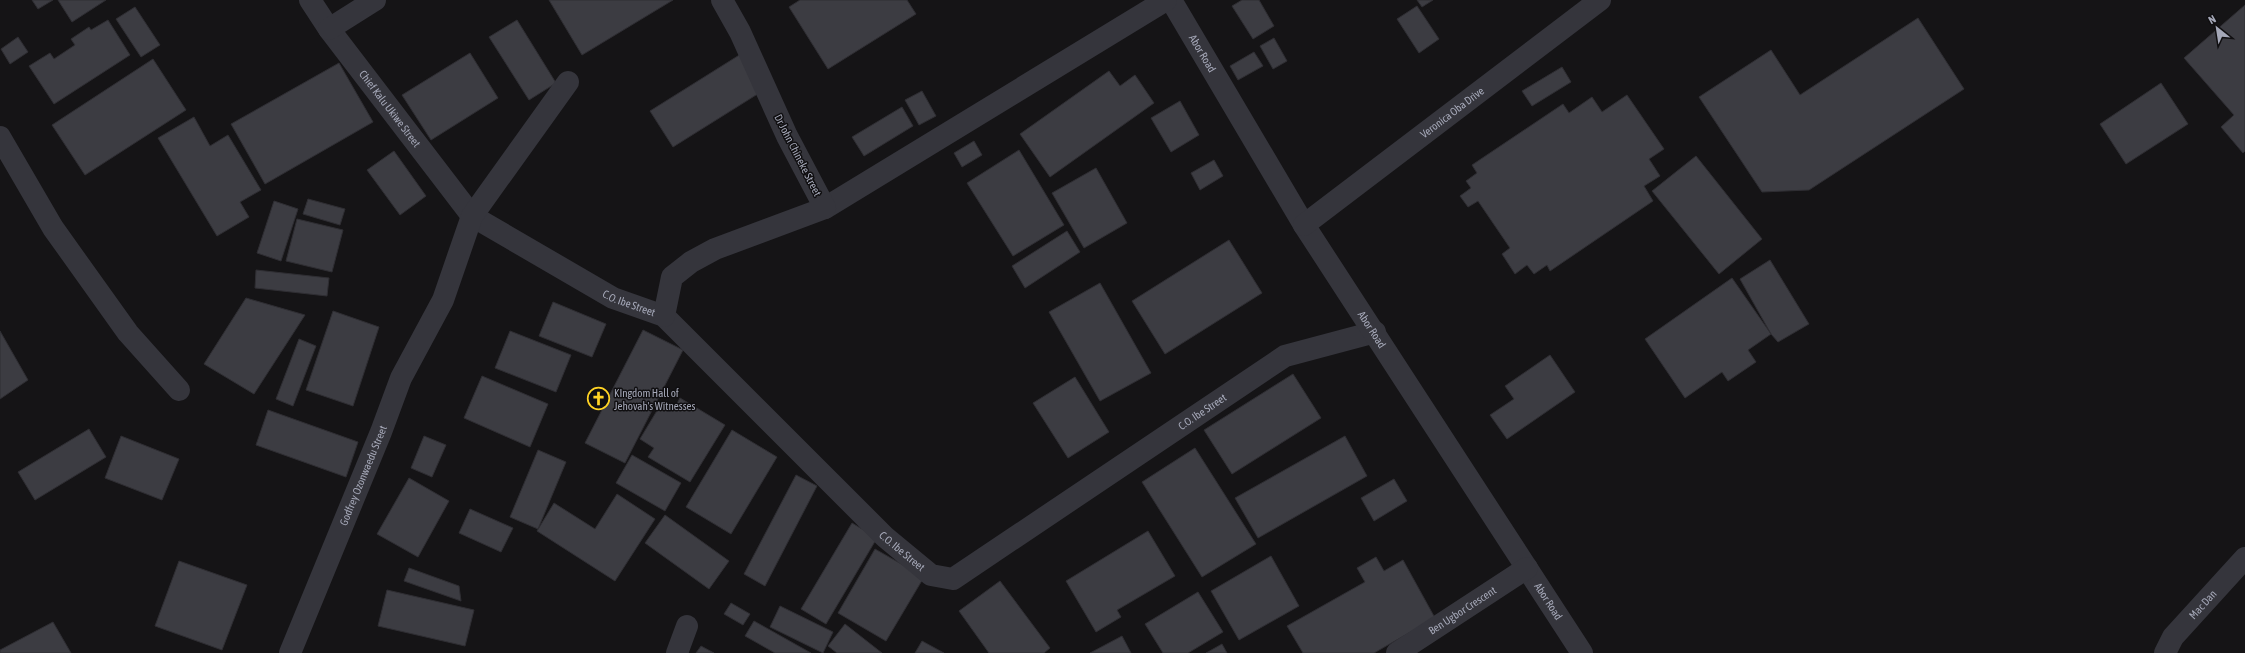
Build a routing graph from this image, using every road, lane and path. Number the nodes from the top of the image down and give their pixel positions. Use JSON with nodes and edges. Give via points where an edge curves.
{"nodes":[{"id":1,"x":310,"y":0,"type":"edge"},
{"id":2,"x":375,"y":0,"type":"edge"},
{"id":3,"x":722,"y":0,"type":"edge"},
{"id":4,"x":1166,"y":0,"type":"edge"},
{"id":5,"x":1171,"y":0,"type":"edge"},
{"id":6,"x":1600,"y":0,"type":"edge"},
{"id":7,"x":329,"y":29,"type":"junction"},
{"id":8,"x":568,"y":82,"type":"dead end"},
{"id":9,"x":0,"y":137,"type":"edge"},
{"id":10,"x":825,"y":208,"type":"junction"},
{"id":11,"x":472,"y":216,"type":"junction"},
{"id":12,"x":1304,"y":225,"type":"junction"},
{"id":13,"x":664,"y":316,"type":"junction"},
{"id":14,"x":1374,"y":332,"type":"junction"},
{"id":15,"x":179,"y":390,"type":"dead end"},
{"id":16,"x":2245,"y":558,"type":"edge"},
{"id":17,"x":1526,"y":568,"type":"junction"},
{"id":18,"x":687,"y":626,"type":"dead end"},
{"id":19,"x":1405,"y":650,"type":"edge"},
{"id":20,"x":290,"y":653,"type":"edge"},
{"id":21,"x":677,"y":653,"type":"edge"},
{"id":22,"x":1582,"y":653,"type":"edge"},
{"id":23,"x":2165,"y":653,"type":"edge"}],
"edges":[{"from":1,"to":7,"type":"street","name":"Chief Kalu Ukiwe Street"},
{"from":2,"to":7,"type":"street"},
{"from":3,"to":10,"type":"street","name":"Dr John Chineke Street","via":[[740,32],[787,136]]},
{"from":4,"to":10,"type":"street"},
{"from":5,"to":12,"type":"street","name":"Abor Road"},
{"from":6,"to":12,"type":"street","name":"Veronica Oba Drive"},
{"from":7,"to":11,"type":"street","name":"Chief Kalu Ukiwe Street"},
{"from":8,"to":11,"type":"street","name":"Godfrey Ozonwaedu Street"},
{"from":9,"to":15,"type":"street","via":[[53,228],[128,333]]},
{"from":10,"to":13,"type":"street","name":"Dr John Chineke Street","via":[[715,248],[691,262],[672,277]]},
{"from":11,"to":13,"type":"street","name":"C.O. Ibe Street","via":[[613,298]]},
{"from":11,"to":20,"type":"street","name":"Godfrey Ozonwaedu Street","via":[[443,300],[401,378]]},
{"from":12,"to":14,"type":"street","name":"Abor Road"},
{"from":13,"to":14,"type":"street","name":"C.O. Ibe Street","via":[[885,537],[931,575],[953,579],[1285,356]]},
{"from":14,"to":17,"type":"street","name":"Abor Road"},
{"from":16,"to":23,"type":"street","name":"Mac Dan","via":[[2173,637]]},
{"from":17,"to":19,"type":"street","name":"Ben Ugbor Crescent"},
{"from":17,"to":22,"type":"street","name":"Abor Road"},
{"from":18,"to":21,"type":"street"}]}
